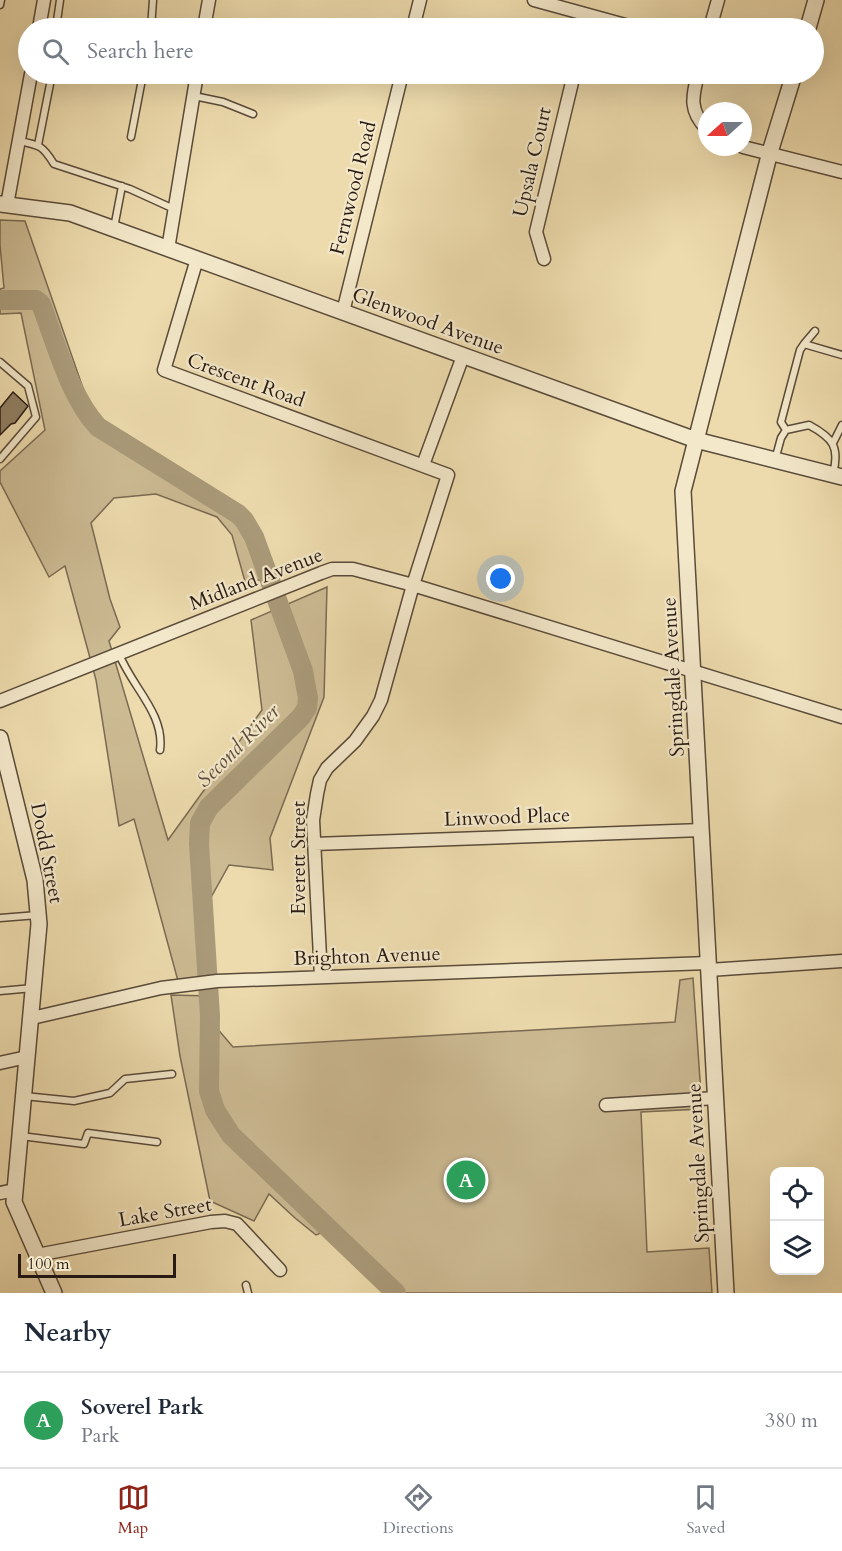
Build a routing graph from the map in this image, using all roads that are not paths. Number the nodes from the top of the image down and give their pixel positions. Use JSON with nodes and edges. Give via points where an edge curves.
{"nodes":[{"id":1,"x":1,"y":0,"type":"edge"},
{"id":2,"x":44,"y":0,"type":"edge"},
{"id":3,"x":60,"y":0,"type":"edge"},
{"id":4,"x":153,"y":0,"type":"edge"},
{"id":5,"x":209,"y":0,"type":"edge"},
{"id":6,"x":420,"y":0,"type":"edge"},
{"id":7,"x":534,"y":0,"type":"edge"},
{"id":8,"x":718,"y":0,"type":"edge"},
{"id":9,"x":816,"y":0,"type":"edge"},
{"id":10,"x":0,"y":5,"type":"edge"},
{"id":11,"x":588,"y":16,"type":"joint"},
{"id":12,"x":41,"y":18,"type":"edge"},
{"id":13,"x":57,"y":18,"type":"edge"},
{"id":14,"x":152,"y":18,"type":"edge"},
{"id":15,"x":206,"y":18,"type":"edge"},
{"id":16,"x":416,"y":18,"type":"edge"},
{"id":17,"x":596,"y":18,"type":"edge"},
{"id":18,"x":713,"y":18,"type":"edge"},
{"id":19,"x":811,"y":18,"type":"edge"},
{"id":20,"x":29,"y":84,"type":"edge"},
{"id":21,"x":50,"y":84,"type":"edge"},
{"id":22,"x":141,"y":84,"type":"edge"},
{"id":23,"x":195,"y":84,"type":"edge"},
{"id":24,"x":400,"y":84,"type":"edge"},
{"id":25,"x":572,"y":84,"type":"edge"},
{"id":26,"x":696,"y":84,"type":"edge"},
{"id":27,"x":791,"y":84,"type":"edge"},
{"id":28,"x":193,"y":95,"type":"junction"},
{"id":29,"x":252,"y":114,"type":"dead end"},
{"id":30,"x":698,"y":118,"type":"edge"},
{"id":31,"x":131,"y":138,"type":"dead end"},
{"id":32,"x":19,"y":141,"type":"junction"},
{"id":33,"x":38,"y":145,"type":"junction"},
{"id":34,"x":752,"y":149,"type":"edge"},
{"id":35,"x":770,"y":152,"type":"junction"},
{"id":36,"x":842,"y":172,"type":"edge"},
{"id":37,"x":122,"y":186,"type":"junction"},
{"id":38,"x":4,"y":204,"type":"edge"},
{"id":39,"x":174,"y":209,"type":"junction"},
{"id":40,"x":114,"y":229,"type":"junction"},
{"id":41,"x":168,"y":249,"type":"junction"},
{"id":42,"x":544,"y":259,"type":"dead end"},
{"id":43,"x":197,"y":260,"type":"junction"},
{"id":44,"x":343,"y":312,"type":"junction"},
{"id":45,"x":816,"y":331,"type":"dead end"},
{"id":46,"x":804,"y":344,"type":"junction"},
{"id":47,"x":842,"y":355,"type":"edge"},
{"id":48,"x":463,"y":356,"type":"junction"},
{"id":49,"x":0,"y":362,"type":"edge"},
{"id":50,"x":842,"y":425,"type":"edge"},
{"id":51,"x":786,"y":430,"type":"junction"},
{"id":52,"x":696,"y":440,"type":"junction"},
{"id":53,"x":833,"y":443,"type":"junction"},
{"id":54,"x":0,"y":459,"type":"edge"},
{"id":55,"x":775,"y":460,"type":"junction"},
{"id":56,"x":423,"y":465,"type":"junction"},
{"id":57,"x":838,"y":476,"type":"edge"},
{"id":58,"x":413,"y":585,"type":"junction"},
{"id":59,"x":119,"y":653,"type":"junction"},
{"id":60,"x":693,"y":671,"type":"junction"},
{"id":61,"x":0,"y":701,"type":"edge"},
{"id":62,"x":842,"y":717,"type":"edge"},
{"id":63,"x":0,"y":738,"type":"edge"},
{"id":64,"x":160,"y":750,"type":"dead end"},
{"id":65,"x":702,"y":830,"type":"junction"},
{"id":66,"x":314,"y":844,"type":"junction"},
{"id":67,"x":39,"y":915,"type":"junction"},
{"id":68,"x":0,"y":918,"type":"edge"},
{"id":69,"x":842,"y":962,"type":"edge"},
{"id":70,"x":708,"y":967,"type":"junction"},
{"id":71,"x":321,"y":977,"type":"junction"},
{"id":72,"x":34,"y":988,"type":"junction"},
{"id":73,"x":0,"y":991,"type":"edge"},
{"id":74,"x":32,"y":1018,"type":"junction"},
{"id":75,"x":27,"y":1057,"type":"junction"},
{"id":76,"x":0,"y":1063,"type":"edge"},
{"id":77,"x":172,"y":1074,"type":"dead end"},
{"id":78,"x":24,"y":1096,"type":"junction"},
{"id":79,"x":716,"y":1098,"type":"junction"},
{"id":80,"x":606,"y":1105,"type":"dead end"},
{"id":81,"x":20,"y":1136,"type":"junction"},
{"id":82,"x":157,"y":1142,"type":"dead end"},
{"id":83,"x":8,"y":1192,"type":"edge"},
{"id":84,"x":37,"y":1255,"type":"junction"},
{"id":85,"x":280,"y":1270,"type":"dead end"},
{"id":86,"x":246,"y":1285,"type":"dead end"},
{"id":87,"x":52,"y":1293,"type":"edge"},
{"id":88,"x":248,"y":1293,"type":"edge"},
{"id":89,"x":726,"y":1293,"type":"edge"}],
"edges":[{"from":1,"to":10,"type":"lane"},
{"from":2,"to":12,"type":"street"},
{"from":3,"to":13,"type":"lane"},
{"from":4,"to":14,"type":"lane"},
{"from":5,"to":15,"type":"street"},
{"from":6,"to":16,"type":"street"},
{"from":7,"to":11,"type":"street"},
{"from":8,"to":18,"type":"street"},
{"from":9,"to":19,"type":"street"},
{"from":11,"to":17,"type":"street"},
{"from":20,"to":32,"type":"street"},
{"from":21,"to":33,"type":"lane"},
{"from":22,"to":31,"type":"lane"},
{"from":23,"to":28,"type":"street"},
{"from":24,"to":44,"type":"street","name":"Fernwood Road"},
{"from":25,"to":42,"type":"street","name":"Upsala Court","via":[[536,232]]},
{"from":26,"to":30,"type":"street","via":[[693,107]]},
{"from":27,"to":35,"type":"street","name":"Springdale Avenue"},
{"from":28,"to":29,"type":"lane"},
{"from":28,"to":39,"type":"street"},
{"from":32,"to":33,"type":"lane"},
{"from":32,"to":38,"type":"street"},
{"from":33,"to":37,"type":"lane","via":[[54,164]]},
{"from":34,"to":35,"type":"street"},
{"from":35,"to":36,"type":"street"},
{"from":35,"to":52,"type":"street","name":"Springdale Avenue"},
{"from":37,"to":39,"type":"lane"},
{"from":37,"to":40,"type":"lane"},
{"from":38,"to":40,"type":"street","name":"Glenwood Avenue","via":[[70,213]]},
{"from":39,"to":41,"type":"street"},
{"from":40,"to":41,"type":"street","name":"Glenwood Avenue"},
{"from":41,"to":43,"type":"street","name":"Glenwood Avenue"},
{"from":43,"to":44,"type":"street","name":"Glenwood Avenue"},
{"from":43,"to":56,"type":"street","name":"Crescent Road","via":[[164,370]]},
{"from":44,"to":48,"type":"street","name":"Glenwood Avenue"},
{"from":45,"to":46,"type":"lane"},
{"from":46,"to":47,"type":"lane"},
{"from":46,"to":51,"type":"lane","via":[[781,422]]},
{"from":48,"to":52,"type":"street","name":"Glenwood Avenue"},
{"from":48,"to":56,"type":"street"},
{"from":49,"to":54,"type":"lane","via":[[28,386],[36,417]]},
{"from":50,"to":53,"type":"lane"},
{"from":51,"to":53,"type":"lane","via":[[809,425]]},
{"from":51,"to":55,"type":"lane"},
{"from":52,"to":55,"type":"street","name":"Glenwood Avenue"},
{"from":52,"to":60,"type":"street","name":"Springdale Avenue","via":[[683,491]]},
{"from":53,"to":57,"type":"lane"},
{"from":55,"to":57,"type":"street","name":"Glenwood Avenue"},
{"from":56,"to":58,"type":"street","name":"Everett Street","via":[[448,475]]},
{"from":58,"to":59,"type":"street","name":"Midland Avenue","via":[[353,569],[321,573]]},
{"from":58,"to":60,"type":"street","name":"Midland Avenue"},
{"from":58,"to":66,"type":"street","name":"Everett Street","via":[[381,700],[360,735],[320,780]]},
{"from":59,"to":61,"type":"street","name":"Midland Avenue"},
{"from":59,"to":64,"type":"lane","via":[[126,671],[151,707],[162,739]]},
{"from":60,"to":62,"type":"street","name":"Midland Avenue"},
{"from":60,"to":65,"type":"street","name":"Springdale Avenue"},
{"from":63,"to":67,"type":"street","name":"Dodd Street","via":[[32,869]]},
{"from":65,"to":66,"type":"street","name":"Linwood Place"},
{"from":65,"to":70,"type":"street","name":"Springdale Avenue"},
{"from":66,"to":71,"type":"street","name":"Everett Street"},
{"from":67,"to":68,"type":"lane"},
{"from":67,"to":72,"type":"street","name":"Dodd Street"},
{"from":69,"to":70,"type":"street","name":"Brighton Avenue"},
{"from":70,"to":71,"type":"street","name":"Brighton Avenue"},
{"from":70,"to":79,"type":"street","name":"Springdale Avenue"},
{"from":71,"to":74,"type":"street","name":"Brighton Avenue","via":[[217,981],[161,988]]},
{"from":72,"to":73,"type":"lane"},
{"from":72,"to":74,"type":"street","name":"Dodd Street"},
{"from":74,"to":75,"type":"street","name":"Dodd Street"},
{"from":75,"to":76,"type":"street"},
{"from":75,"to":78,"type":"street","name":"Dodd Street"},
{"from":77,"to":78,"type":"lane","via":[[125,1079],[110,1093],[74,1101]]},
{"from":78,"to":81,"type":"street","name":"Dodd Street"},
{"from":79,"to":80,"type":"street"},
{"from":79,"to":89,"type":"street","name":"Springdale Avenue"},
{"from":81,"to":82,"type":"lane","via":[[84,1144],[88,1133]]},
{"from":81,"to":83,"type":"street","name":"Dodd Street"},
{"from":83,"to":84,"type":"street","name":"Dodd Street"},
{"from":84,"to":85,"type":"street","name":"Lake Street","via":[[225,1221],[237,1224]]},
{"from":84,"to":87,"type":"street","name":"Dodd Street"},
{"from":86,"to":88,"type":"lane"}]}
